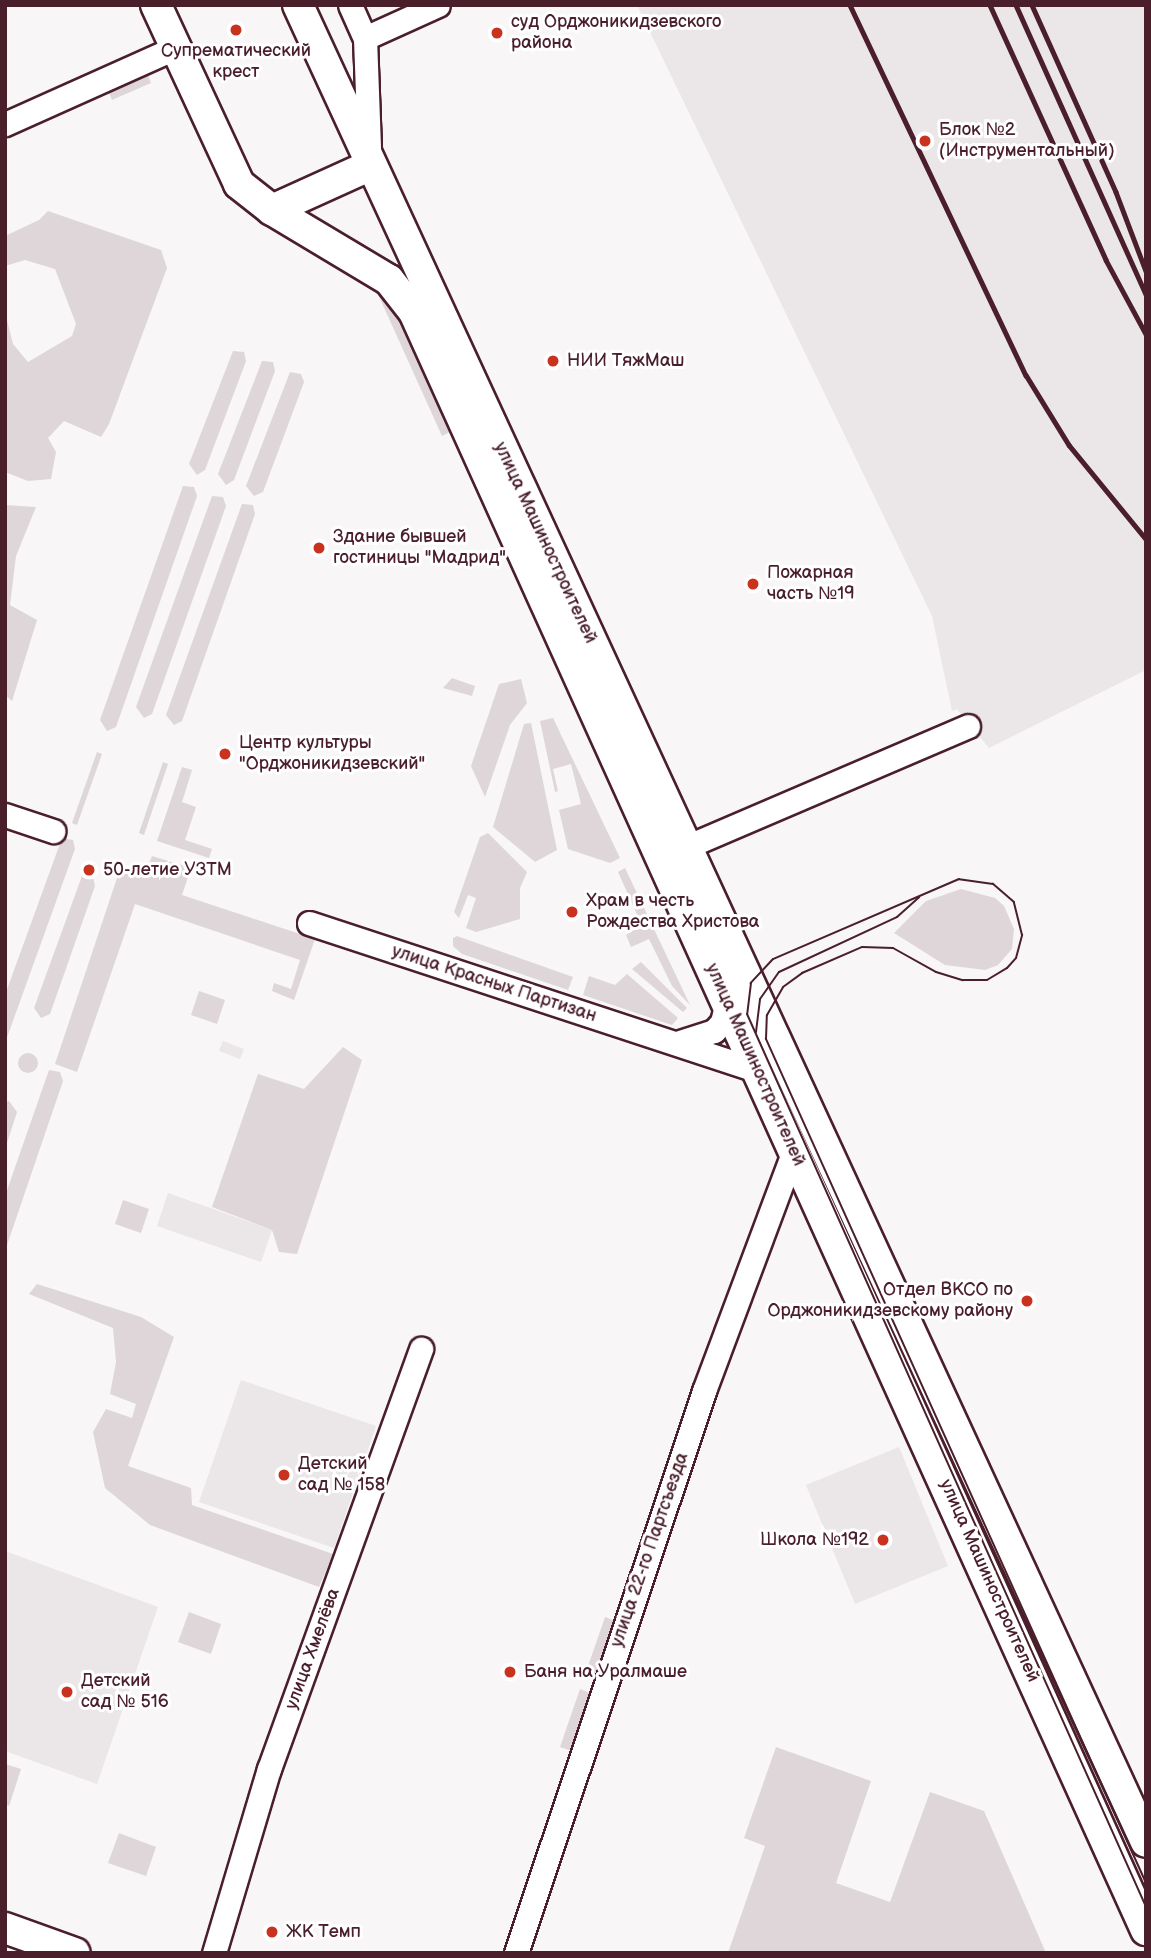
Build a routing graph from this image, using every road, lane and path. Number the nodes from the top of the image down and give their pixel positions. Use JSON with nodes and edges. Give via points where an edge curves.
{"nodes":[{"id":1,"x":156,"y":5,"type":"edge"},
{"id":2,"x":298,"y":5,"type":"edge"},
{"id":3,"x":350,"y":5,"type":"edge"},
{"id":4,"x":438,"y":5,"type":"edge"},
{"id":5,"x":365,"y":38,"type":"junction"},
{"id":6,"x":175,"y":48,"type":"junction"},
{"id":7,"x":5,"y":124,"type":"edge"},
{"id":8,"x":369,"y":166,"type":"junction"},
{"id":9,"x":272,"y":210,"type":"junction"},
{"id":10,"x":968,"y":726,"type":"dead end"},
{"id":11,"x":5,"y":815,"type":"edge"},
{"id":12,"x":53,"y":831,"type":"dead end"},
{"id":13,"x":674,"y":852,"type":"junction"},
{"id":14,"x":309,"y":923,"type":"dead end"},
{"id":15,"x":727,"y":1002,"type":"junction"},
{"id":16,"x":680,"y":1042,"type":"junction"},
{"id":17,"x":758,"y":1071,"type":"junction"},
{"id":18,"x":794,"y":1150,"type":"junction"},
{"id":19,"x":421,"y":1349,"type":"dead end"},
{"id":20,"x":1146,"y":1842,"type":"edge"},
{"id":21,"x":5,"y":1928,"type":"edge"},
{"id":22,"x":1146,"y":1930,"type":"edge"},
{"id":23,"x":75,"y":1953,"type":"edge"},
{"id":24,"x":214,"y":1953,"type":"edge"},
{"id":25,"x":516,"y":1953,"type":"edge"}],
"edges":[{"from":1,"to":6,"type":"main road","name":"улица Машиностроителей"},
{"from":2,"to":8,"type":"main road","name":"улица Машиностроителей"},
{"from":3,"to":5,"type":"street"},
{"from":4,"to":5,"type":"street"},
{"from":5,"to":8,"type":"street"},
{"from":6,"to":7,"type":"street"},
{"from":6,"to":9,"type":"main road","name":"улица Машиностроителей","via":[[228,168],[247,192]]},
{"from":8,"to":9,"type":"main road"},
{"from":8,"to":13,"type":"main road","name":"улица Машиностроителей"},
{"from":9,"to":13,"type":"main road","name":"улица Машиностроителей","via":[[389,280],[414,312]]},
{"from":10,"to":13,"type":"street"},
{"from":11,"to":12,"type":"street"},
{"from":13,"to":15,"type":"main road","name":"улица Машиностроителей"},
{"from":13,"to":20,"type":"main road","name":"улица Машиностроителей"},
{"from":14,"to":16,"type":"street","name":"улица Красных Партизан"},
{"from":15,"to":16,"type":"street","via":[[723,1022],[715,1031]]},
{"from":15,"to":17,"type":"main road","name":"улица Машиностроителей"},
{"from":16,"to":17,"type":"street","name":"улица Красных Партизан"},
{"from":17,"to":18,"type":"main road","name":"улица Машиностроителей"},
{"from":18,"to":22,"type":"main road","name":"улица Машиностроителей"},
{"from":18,"to":25,"type":"street","name":"улица 22-го Партсъезда","via":[[704,1391]]},
{"from":19,"to":24,"type":"street","name":"улица Хмелёва","via":[[269,1769]]},
{"from":21,"to":23,"type":"main road"}]}
